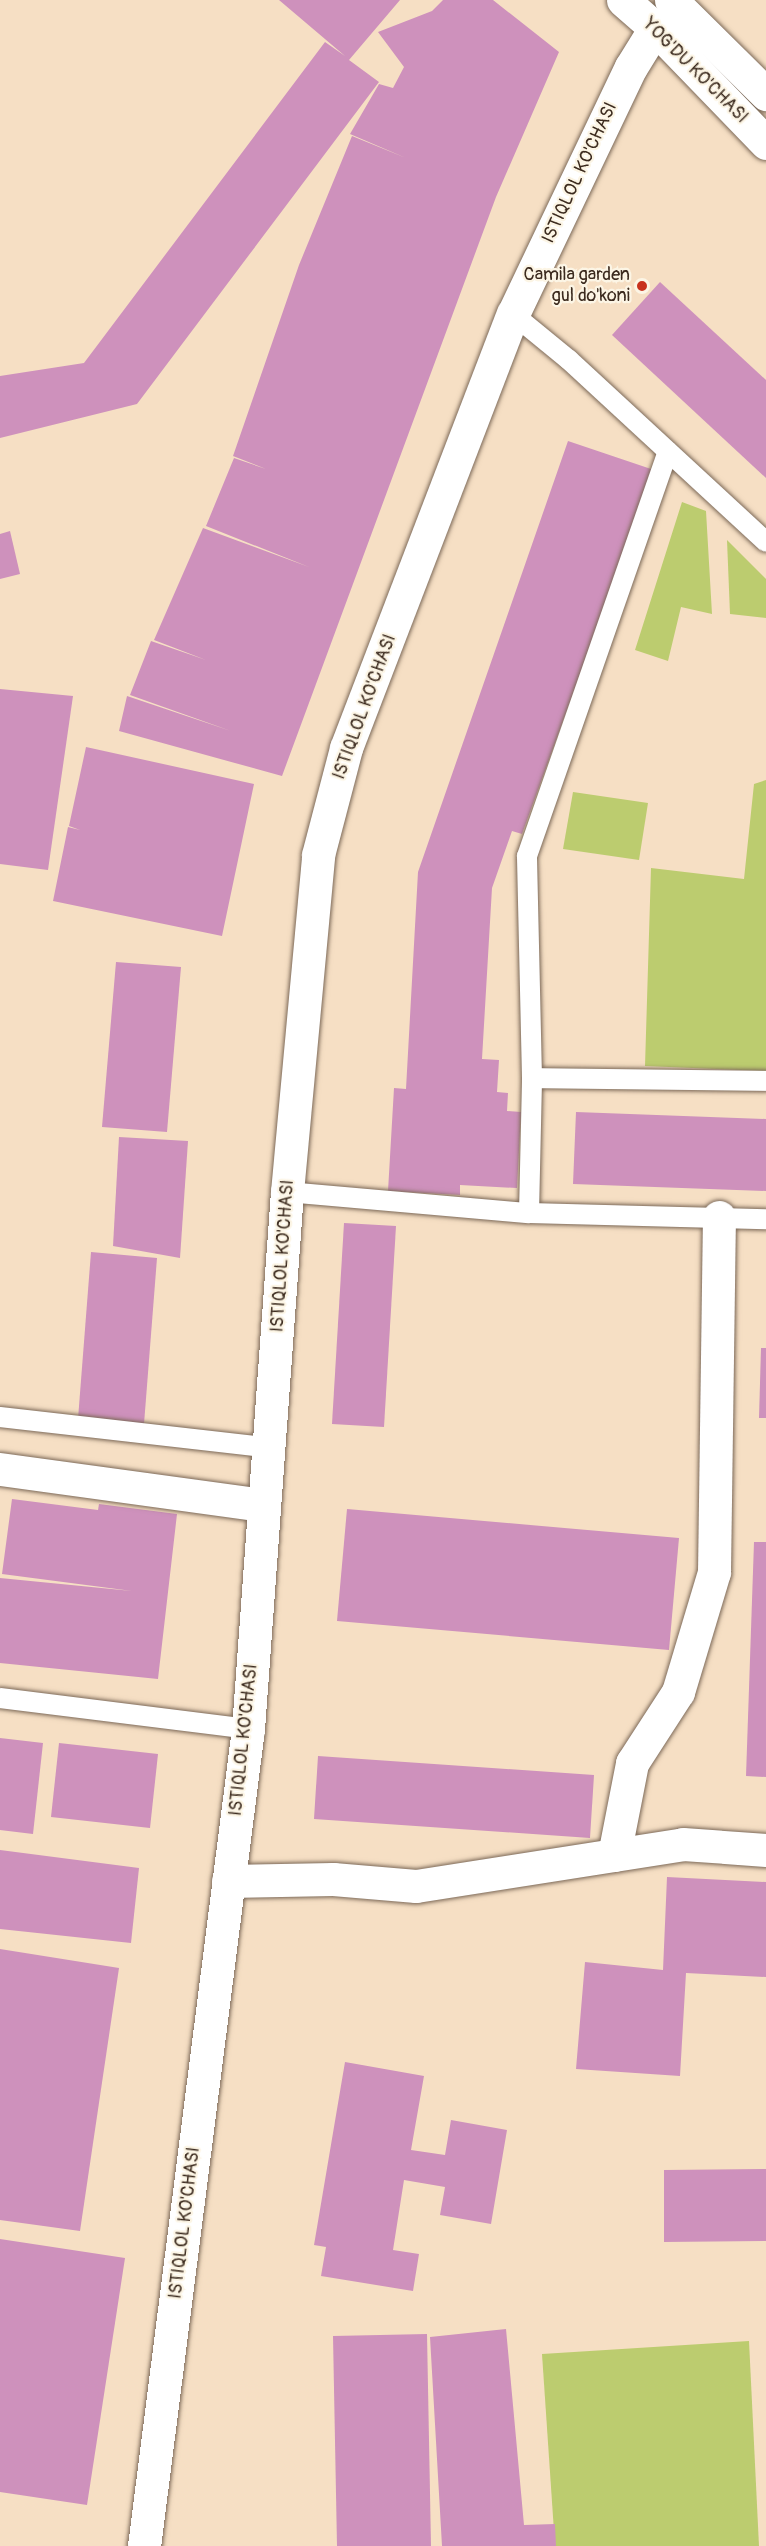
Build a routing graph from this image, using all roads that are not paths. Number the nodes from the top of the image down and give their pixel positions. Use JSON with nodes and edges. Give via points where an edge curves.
{"nodes":[{"id":1,"x":623,"y":0,"type":"edge"},
{"id":2,"x":671,"y":0,"type":"edge"},
{"id":3,"x":655,"y":28,"type":"junction"},
{"id":4,"x":766,"y":94,"type":"edge"},
{"id":5,"x":766,"y":143,"type":"edge"},
{"id":6,"x":513,"y":314,"type":"junction"},
{"id":7,"x":668,"y":452,"type":"junction"},
{"id":8,"x":766,"y":542,"type":"edge"},
{"id":9,"x":532,"y":1078,"type":"junction"},
{"id":10,"x":766,"y":1081,"type":"edge"},
{"id":11,"x":287,"y":1192,"type":"junction"},
{"id":12,"x":529,"y":1212,"type":"junction"},
{"id":13,"x":719,"y":1217,"type":"junction"},
{"id":14,"x":766,"y":1219,"type":"edge"},
{"id":15,"x":0,"y":1417,"type":"edge"},
{"id":16,"x":270,"y":1448,"type":"junction"},
{"id":17,"x":0,"y":1469,"type":"edge"},
{"id":18,"x":264,"y":1505,"type":"junction"},
{"id":19,"x":0,"y":1698,"type":"edge"},
{"id":20,"x":248,"y":1729,"type":"junction"},
{"id":21,"x":766,"y":1850,"type":"edge"},
{"id":22,"x":614,"y":1855,"type":"junction"},
{"id":23,"x":228,"y":1881,"type":"junction"},
{"id":24,"x":144,"y":2546,"type":"edge"}],
"edges":[{"from":1,"to":3,"type":"street","name":"YOG'DU KO'CHASI"},
{"from":2,"to":4,"type":"street","name":"YOG'DU KO'CHASI"},
{"from":3,"to":5,"type":"street","name":"YOG'DU KO'CHASI"},
{"from":3,"to":6,"type":"street","name":"ISTIQLOL KO'CHASI","via":[[631,67]]},
{"from":6,"to":7,"type":"lane"},
{"from":6,"to":11,"type":"street","name":"ISTIQLOL KO'CHASI","via":[[346,748],[318,855]]},
{"from":7,"to":8,"type":"lane"},
{"from":7,"to":9,"type":"lane","via":[[527,855]]},
{"from":9,"to":10,"type":"lane"},
{"from":9,"to":12,"type":"lane"},
{"from":11,"to":12,"type":"lane"},
{"from":11,"to":16,"type":"street","name":"ISTIQLOL KO'CHASI"},
{"from":12,"to":13,"type":"lane"},
{"from":13,"to":14,"type":"lane"},
{"from":13,"to":22,"type":"street","via":[[714,1572],[678,1692],[632,1763]]},
{"from":15,"to":16,"type":"lane"},
{"from":16,"to":18,"type":"street","name":"ISTIQLOL KO'CHASI"},
{"from":17,"to":18,"type":"street"},
{"from":18,"to":20,"type":"street","name":"ISTIQLOL KO'CHASI"},
{"from":19,"to":20,"type":"lane"},
{"from":20,"to":23,"type":"street","name":"ISTIQLOL KO'CHASI"},
{"from":21,"to":22,"type":"street","via":[[682,1844]]},
{"from":22,"to":23,"type":"street","via":[[416,1886],[333,1879]]},
{"from":23,"to":24,"type":"street","name":"ISTIQLOL KO'CHASI"}]}
